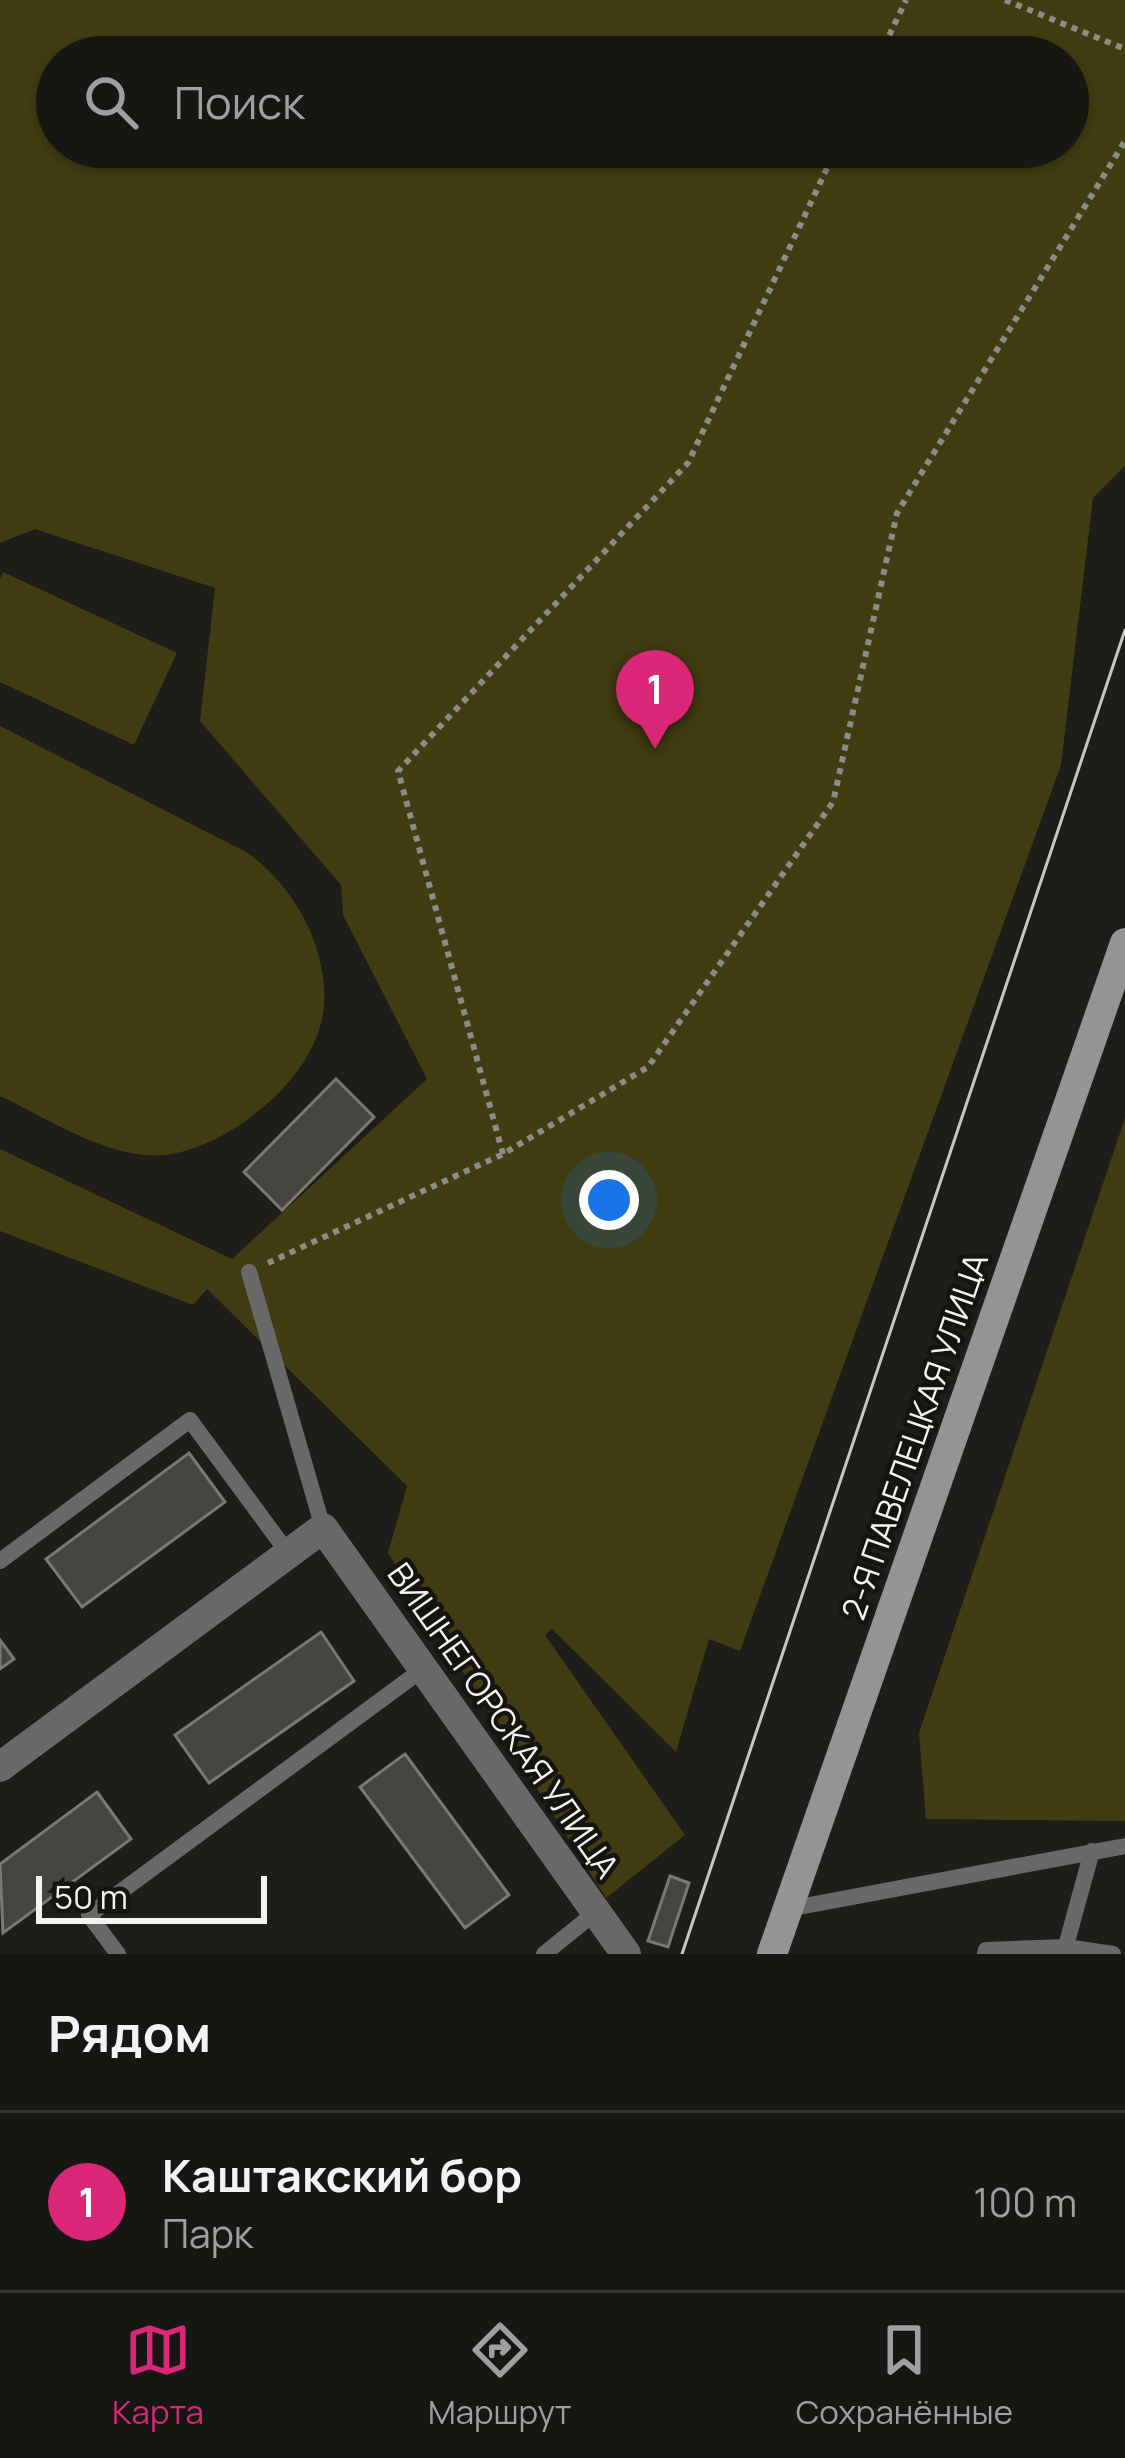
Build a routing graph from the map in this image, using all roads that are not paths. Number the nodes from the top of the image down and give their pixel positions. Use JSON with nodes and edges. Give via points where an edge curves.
{"nodes":[{"id":1,"x":1125,"y":943,"type":"edge"},
{"id":2,"x":249,"y":1272,"type":"road end"},
{"id":3,"x":323,"y":1528,"type":"junction"},
{"id":4,"x":289,"y":1553,"type":"junction"},
{"id":5,"x":0,"y":1562,"type":"edge"},
{"id":6,"x":423,"y":1669,"type":"junction"},
{"id":7,"x":0,"y":1767,"type":"edge"},
{"id":8,"x":1125,"y":1846,"type":"edge"},
{"id":9,"x":1092,"y":1851,"type":"junction"},
{"id":10,"x":787,"y":1909,"type":"junction"},
{"id":11,"x":596,"y":1912,"type":"junction"},
{"id":12,"x":1065,"y":1951,"type":"edge"},
{"id":13,"x":118,"y":1954,"type":"edge"},
{"id":14,"x":544,"y":1954,"type":"edge"},
{"id":15,"x":626,"y":1954,"type":"edge"},
{"id":16,"x":772,"y":1954,"type":"edge"},
{"id":17,"x":985,"y":1954,"type":"edge"},
{"id":18,"x":1113,"y":1954,"type":"edge"}],
"edges":[{"from":1,"to":10,"type":"main road","name":"2-Я ПАВЕЛЕЦКАЯ УЛИЦА"},
{"from":2,"to":3,"type":"lane"},
{"from":3,"to":4,"type":"street"},
{"from":3,"to":6,"type":"street","name":"ВИШНЕГОРСКАЯ УЛИЦА"},
{"from":4,"to":5,"type":"lane","via":[[190,1420]]},
{"from":4,"to":7,"type":"street"},
{"from":6,"to":11,"type":"street","name":"ВИШНЕГОРСКАЯ УЛИЦА"},
{"from":6,"to":13,"type":"lane","via":[[89,1915]]},
{"from":8,"to":9,"type":"lane"},
{"from":9,"to":10,"type":"lane"},
{"from":9,"to":12,"type":"lane"},
{"from":10,"to":16,"type":"main road","name":"2-Я ПАВЕЛЕЦКАЯ УЛИЦА"},
{"from":11,"to":14,"type":"lane"},
{"from":11,"to":15,"type":"street","name":"ВИШНЕГОРСКАЯ УЛИЦА"},
{"from":12,"to":17,"type":"lane"},
{"from":12,"to":18,"type":"lane"}]}
